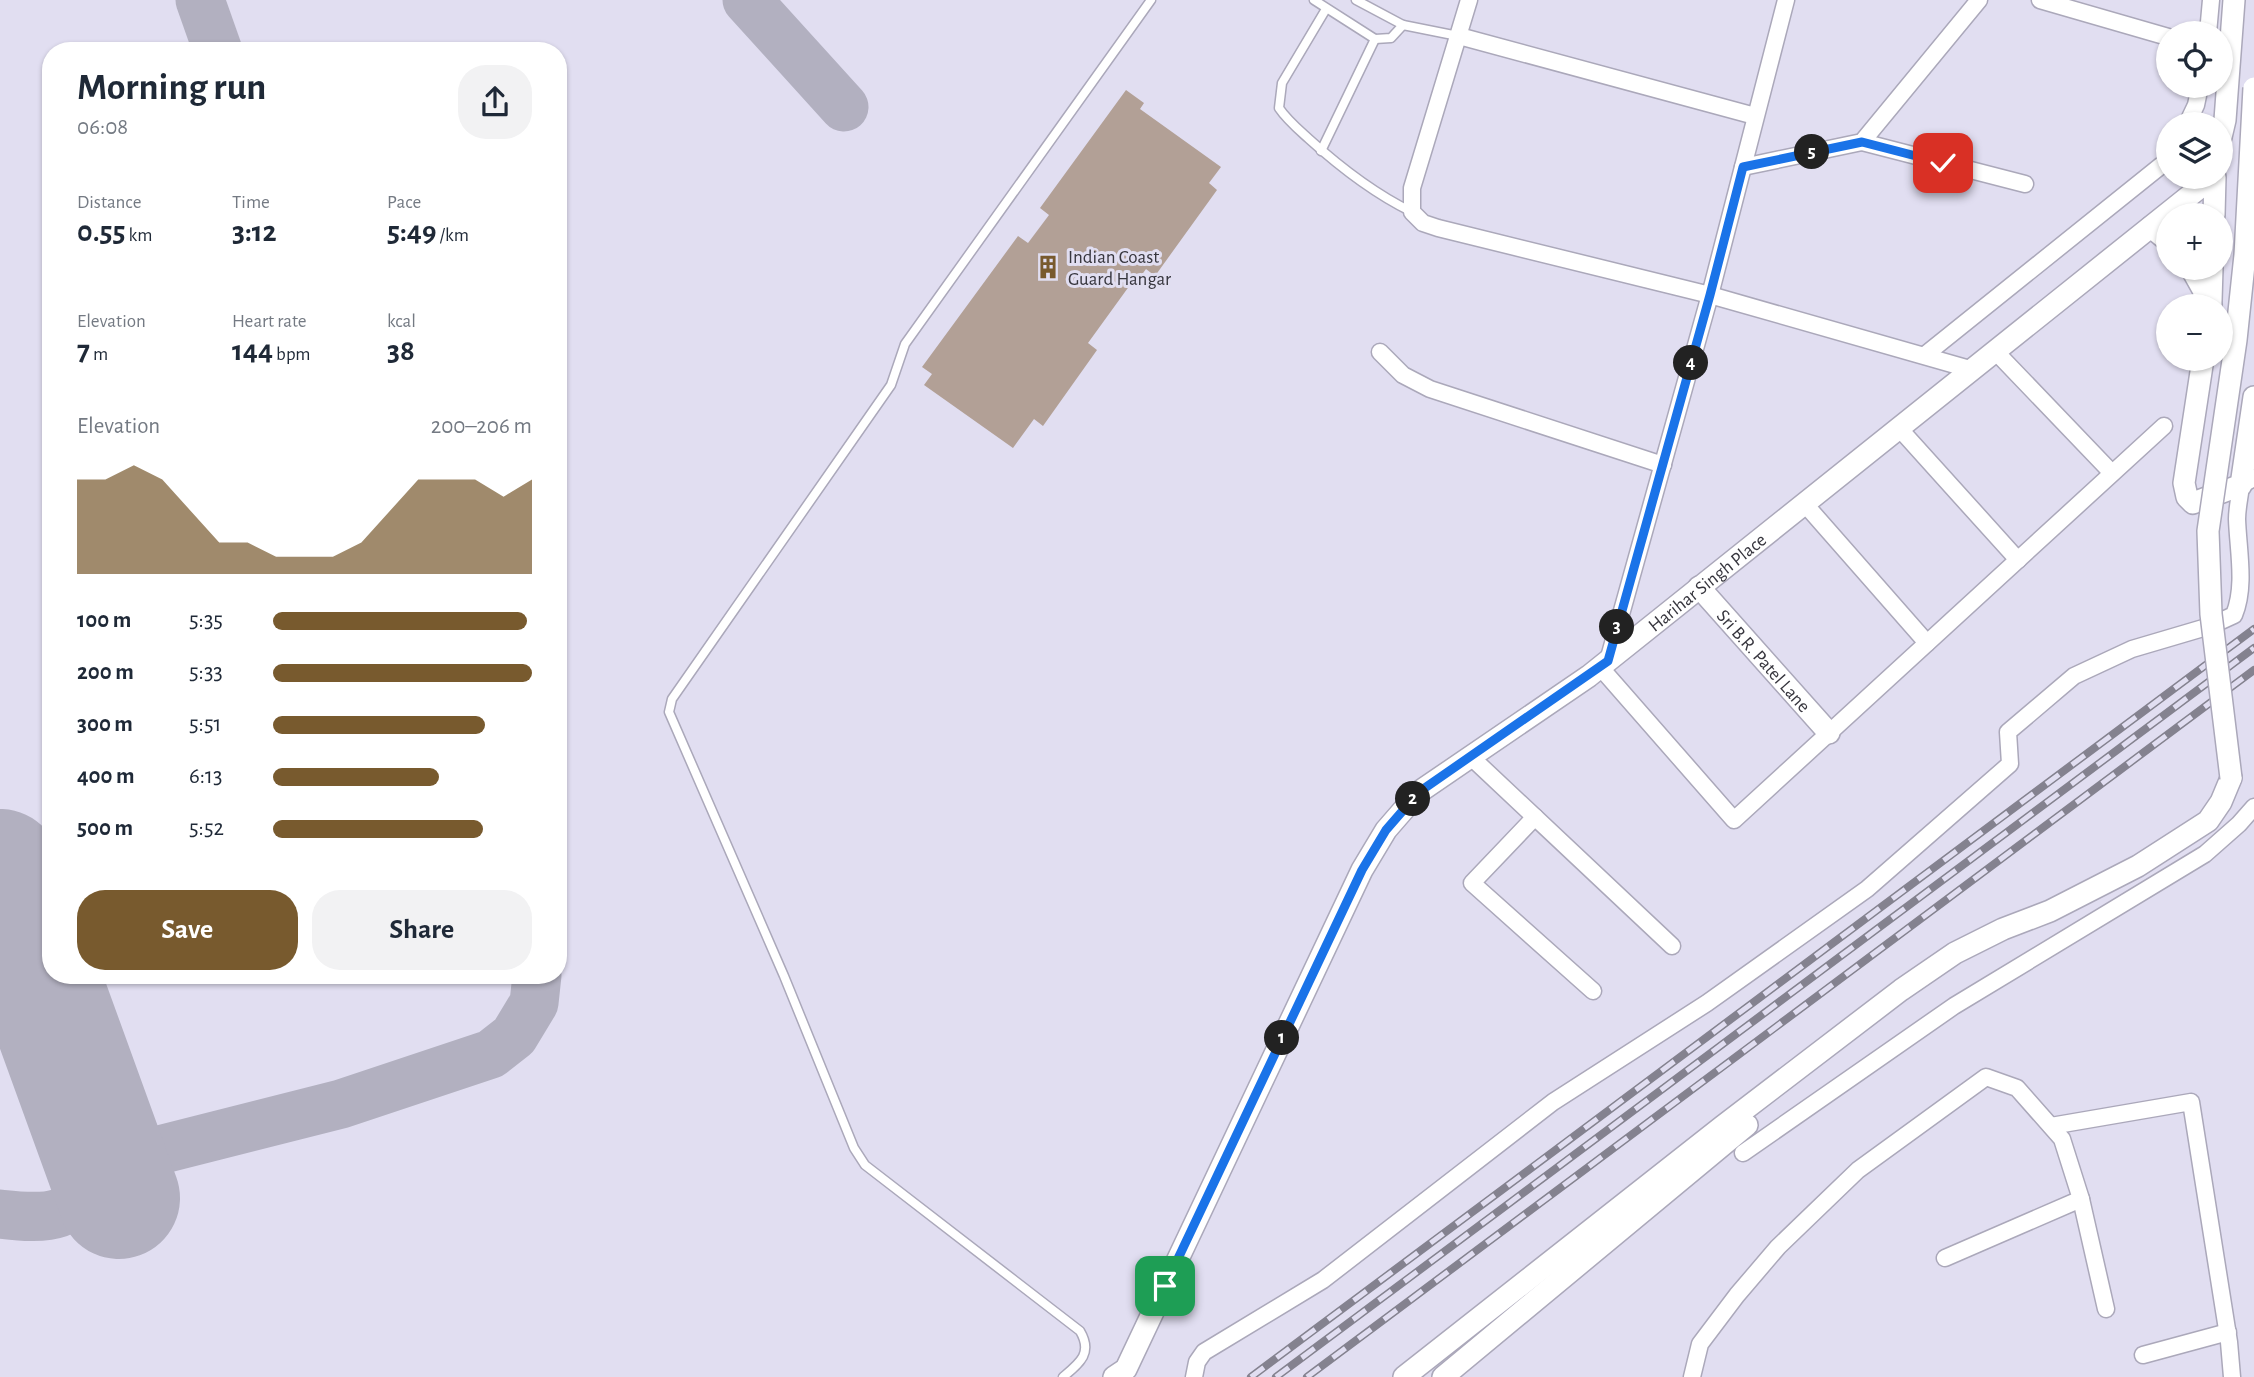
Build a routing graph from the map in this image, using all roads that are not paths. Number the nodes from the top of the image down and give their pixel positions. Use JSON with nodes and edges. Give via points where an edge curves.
{"nodes":[{"id":1,"x":1151,"y":0,"type":"edge"},
{"id":2,"x":1314,"y":0,"type":"edge"},
{"id":3,"x":1356,"y":0,"type":"edge"},
{"id":4,"x":1469,"y":0,"type":"edge"},
{"id":5,"x":1786,"y":0,"type":"edge"},
{"id":6,"x":1979,"y":0,"type":"edge"},
{"id":7,"x":2040,"y":0,"type":"edge"},
{"id":8,"x":2211,"y":0,"type":"edge"},
{"id":9,"x":2234,"y":0,"type":"edge"},
{"id":10,"x":1326,"y":9,"type":"junction"},
{"id":11,"x":2209,"y":21,"type":"edge"},
{"id":12,"x":2230,"y":21,"type":"edge"},
{"id":13,"x":1403,"y":25,"type":"junction"},
{"id":14,"x":2156,"y":34,"type":"edge"},
{"id":15,"x":1459,"y":37,"type":"junction"},
{"id":16,"x":1376,"y":39,"type":"junction"},
{"id":17,"x":2254,"y":88,"type":"edge"},
{"id":18,"x":1755,"y":116,"type":"junction"},
{"id":19,"x":1862,"y":142,"type":"junction"},
{"id":20,"x":1321,"y":151,"type":"junction"},
{"id":21,"x":1743,"y":167,"type":"junction"},
{"id":22,"x":2156,"y":170,"type":"edge"},
{"id":23,"x":2025,"y":184,"type":"dead end"},
{"id":24,"x":2198,"y":189,"type":"edge"},
{"id":25,"x":1412,"y":212,"type":"junction"},
{"id":26,"x":2151,"y":226,"type":"junction"},
{"id":27,"x":2156,"y":230,"type":"edge"},
{"id":28,"x":1710,"y":295,"type":"junction"},
{"id":29,"x":1380,"y":352,"type":"dead end"},
{"id":30,"x":1996,"y":352,"type":"junction"},
{"id":31,"x":1925,"y":355,"type":"junction"},
{"id":32,"x":1973,"y":370,"type":"junction"},
{"id":33,"x":2201,"y":371,"type":"edge"},
{"id":34,"x":2254,"y":397,"type":"edge"},
{"id":35,"x":2164,"y":426,"type":"dead end"},
{"id":36,"x":1898,"y":427,"type":"junction"},
{"id":37,"x":1663,"y":465,"type":"junction"},
{"id":38,"x":2112,"y":473,"type":"junction"},
{"id":39,"x":2248,"y":482,"type":"edge"},
{"id":40,"x":1804,"y":503,"type":"junction"},
{"id":41,"x":2247,"y":558,"type":"edge"},
{"id":42,"x":2018,"y":560,"type":"junction"},
{"id":43,"x":1699,"y":587,"type":"junction"},
{"id":44,"x":1927,"y":643,"type":"junction"},
{"id":45,"x":1604,"y":664,"type":"junction"},
{"id":46,"x":1829,"y":733,"type":"junction"},
{"id":47,"x":1471,"y":757,"type":"junction"},
{"id":48,"x":2254,"y":807,"type":"edge"},
{"id":49,"x":1535,"y":817,"type":"junction"},
{"id":50,"x":1672,"y":946,"type":"dead end"},
{"id":51,"x":1901,"y":990,"type":"junction"},
{"id":52,"x":1593,"y":991,"type":"dead end"},
{"id":53,"x":2051,"y":1126,"type":"junction"},
{"id":54,"x":1743,"y":1153,"type":"dead end"},
{"id":55,"x":2081,"y":1199,"type":"junction"},
{"id":56,"x":1945,"y":1258,"type":"dead end"},
{"id":57,"x":2106,"y":1309,"type":"dead end"},
{"id":58,"x":2228,"y":1332,"type":"junction"},
{"id":59,"x":2143,"y":1355,"type":"dead end"},
{"id":60,"x":1445,"y":1376,"type":"edge"},
{"id":61,"x":1063,"y":1377,"type":"edge"},
{"id":62,"x":1114,"y":1377,"type":"edge"},
{"id":63,"x":1194,"y":1377,"type":"edge"},
{"id":64,"x":1404,"y":1377,"type":"edge"},
{"id":65,"x":1692,"y":1377,"type":"edge"},
{"id":66,"x":2232,"y":1377,"type":"edge"}],
"edges":[{"from":1,"to":61,"type":"lane","via":[[905,344],[891,385],[672,699],[669,712],[785,976],[854,1148],[865,1165],[1080,1331],[1086,1341],[1085,1352]]},
{"from":2,"to":10,"type":"lane"},
{"from":3,"to":13,"type":"lane"},
{"from":4,"to":15,"type":"street"},
{"from":5,"to":18,"type":"street"},
{"from":6,"to":19,"type":"street"},
{"from":7,"to":14,"type":"street"},
{"from":8,"to":11,"type":"street"},
{"from":9,"to":12,"type":"street"},
{"from":10,"to":16,"type":"lane"},
{"from":10,"to":20,"type":"lane","via":[[1282,83],[1279,108]]},
{"from":13,"to":15,"type":"lane"},
{"from":13,"to":16,"type":"lane","via":[[1391,38]]},
{"from":15,"to":18,"type":"street"},
{"from":15,"to":25,"type":"street","via":[[1412,188]]},
{"from":16,"to":20,"type":"lane"},
{"from":17,"to":51,"type":"street","bridge":true,"via":[[2245,255],[2208,531],[2211,614],[2231,778],[2208,821],[2138,866],[1955,953]]},
{"from":18,"to":21,"type":"street"},
{"from":19,"to":21,"type":"street"},
{"from":19,"to":23,"type":"street"},
{"from":20,"to":25,"type":"lane","via":[[1380,197]]},
{"from":21,"to":28,"type":"street"},
{"from":22,"to":31,"type":"street"},
{"from":24,"to":26,"type":"street","name":"Harihar Singh Place"},
{"from":25,"to":28,"type":"street","via":[[1423,223],[1438,228]]},
{"from":26,"to":27,"type":"street"},
{"from":26,"to":30,"type":"street","name":"Harihar Singh Place"},
{"from":28,"to":31,"type":"street"},
{"from":28,"to":37,"type":"street"},
{"from":29,"to":37,"type":"street","via":[[1403,375],[1430,389]]},
{"from":30,"to":32,"type":"street","name":"Harihar Singh Place"},
{"from":30,"to":38,"type":"street"},
{"from":31,"to":32,"type":"street"},
{"from":32,"to":36,"type":"street","name":"Harihar Singh Place"},
{"from":33,"to":39,"type":"street","via":[[2184,483],[2187,497],[2193,503]]},
{"from":34,"to":39,"type":"street"},
{"from":35,"to":38,"type":"street"},
{"from":36,"to":40,"type":"street","name":"Harihar Singh Place"},
{"from":36,"to":42,"type":"street"},
{"from":37,"to":45,"type":"street"},
{"from":38,"to":42,"type":"street"},
{"from":39,"to":41,"type":"street","via":[[2237,515]]},
{"from":40,"to":43,"type":"street","name":"Harihar Singh Place"},
{"from":40,"to":44,"type":"street"},
{"from":41,"to":63,"type":"street","via":[[2234,615],[2132,649],[2074,676],[2008,732],[2010,764],[1867,889],[1707,1003],[1553,1102],[1323,1280],[1204,1352]]},
{"from":42,"to":44,"type":"street"},
{"from":43,"to":45,"type":"street","name":"Harihar Singh Place"},
{"from":43,"to":46,"type":"street","name":"Sri B.R. Patel Lane"},
{"from":44,"to":46,"type":"street"},
{"from":45,"to":46,"type":"street","via":[[1734,820]]},
{"from":45,"to":47,"type":"street","name":"Harihar Singh Place"},
{"from":47,"to":49,"type":"street"},
{"from":47,"to":62,"type":"street","name":"Harihar Singh Place","via":[[1419,792],[1386,830],[1362,870],[1126,1369]]},
{"from":48,"to":54,"type":"street","via":[[2205,854],[1954,1006]]},
{"from":49,"to":50,"type":"street"},
{"from":49,"to":52,"type":"street","via":[[1472,883]]},
{"from":51,"to":60,"type":"street","via":[[1874,1019]]},
{"from":51,"to":64,"type":"street"},
{"from":53,"to":55,"type":"street","via":[[2062,1139]]},
{"from":53,"to":58,"type":"street","via":[[2191,1101]]},
{"from":53,"to":65,"type":"street","via":[[2017,1088],[1986,1077],[1858,1170],[1778,1247],[1700,1344]]},
{"from":55,"to":56,"type":"street"},
{"from":55,"to":57,"type":"street"},
{"from":58,"to":59,"type":"street"},
{"from":58,"to":66,"type":"street"}]}
